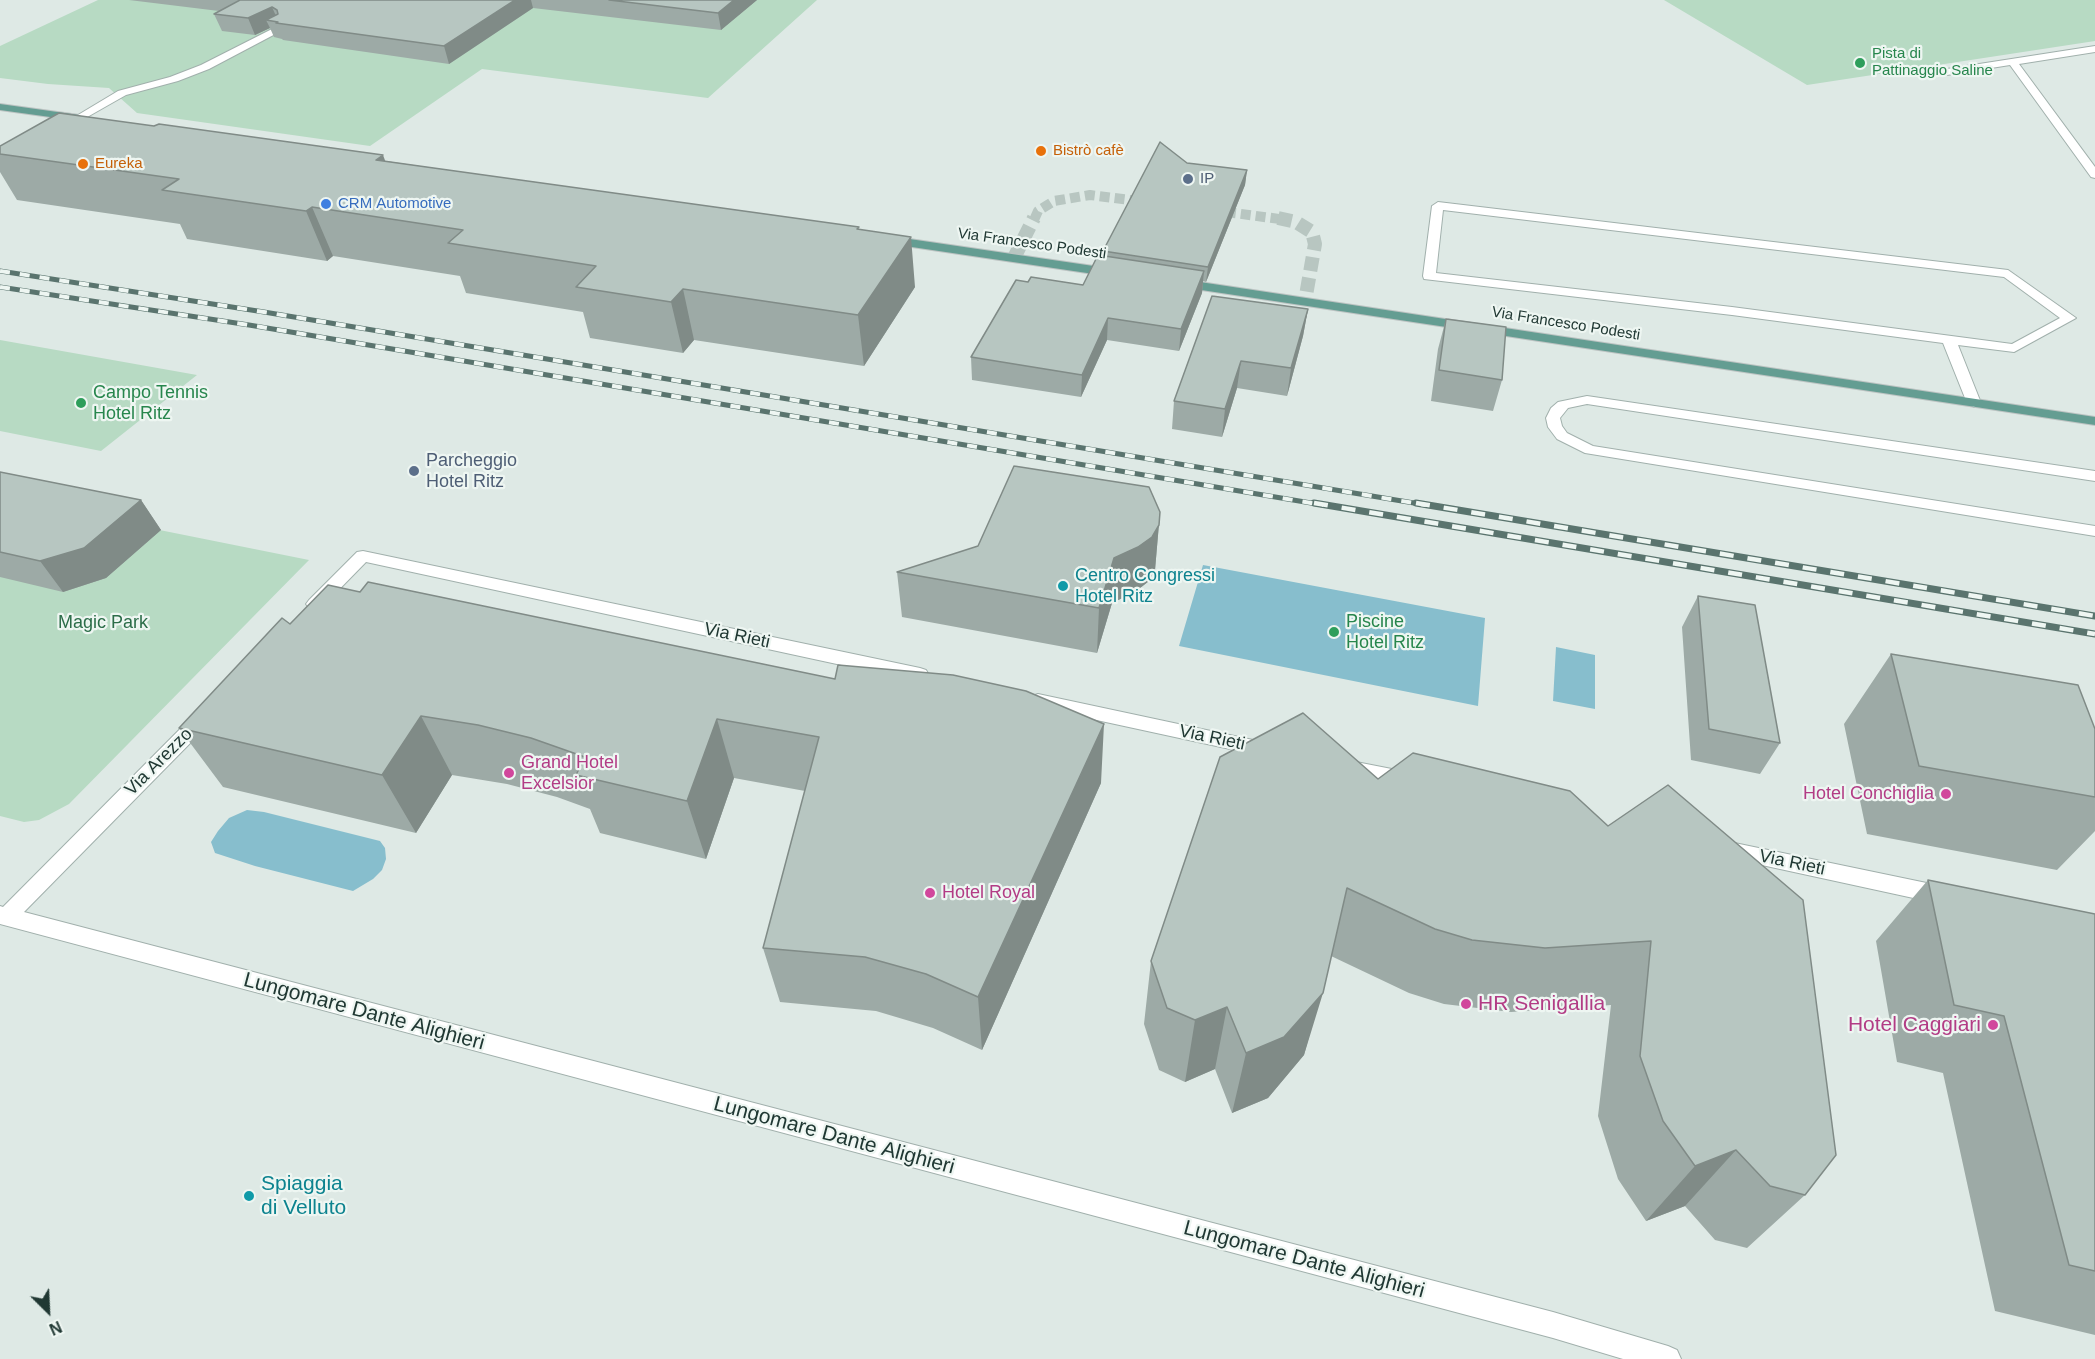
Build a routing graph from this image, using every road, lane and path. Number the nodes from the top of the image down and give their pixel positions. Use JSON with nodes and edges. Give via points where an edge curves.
{"nodes":[{"id":1,"x":278,"y":29,"type":"edge"},
{"id":2,"x":2095,"y":48,"type":"edge"},
{"id":3,"x":2013,"y":62,"type":"junction"},
{"id":4,"x":1947,"y":72,"type":"dead end"},
{"id":5,"x":0,"y":107,"type":"edge"},
{"id":6,"x":78,"y":118,"type":"junction"},
{"id":7,"x":101,"y":122,"type":"edge"},
{"id":8,"x":2095,"y":175,"type":"edge"},
{"id":9,"x":872,"y":237,"type":"edge"},
{"id":10,"x":1131,"y":275,"type":"edge"},
{"id":11,"x":1166,"y":280,"type":"edge"},
{"id":12,"x":1949,"y":340,"type":"junction"},
{"id":13,"x":1974,"y":403,"type":"junction"},
{"id":14,"x":2095,"y":422,"type":"edge"},
{"id":15,"x":2095,"y":476,"type":"edge"},
{"id":16,"x":2095,"y":531,"type":"edge"},
{"id":17,"x":305,"y":614,"type":"edge"},
{"id":18,"x":938,"y":679,"type":"edge"},
{"id":19,"x":1020,"y":697,"type":"edge"},
{"id":20,"x":214,"y":707,"type":"edge"},
{"id":21,"x":1289,"y":755,"type":"edge"},
{"id":22,"x":1324,"y":762,"type":"edge"},
{"id":23,"x":1430,"y":785,"type":"edge"},
{"id":24,"x":1711,"y":846,"type":"edge"},
{"id":25,"x":1956,"y":898,"type":"edge"},
{"id":26,"x":3,"y":916,"type":"edge"},
{"id":27,"x":1668,"y":1359,"type":"edge"}],
"edges":[{"from":1,"to":6,"type":"street","via":[[205,68],[122,93]]},
{"from":2,"to":3,"type":"street"},
{"from":3,"to":4,"type":"street"},
{"from":3,"to":8,"type":"street"},
{"from":5,"to":6,"type":"main road"},
{"from":6,"to":7,"type":"main road"},
{"from":9,"to":10,"type":"main road","name":"Via Francesco Podesti"},
{"from":11,"to":13,"type":"main road","name":"Via Francesco Podesti"},
{"from":12,"to":12,"type":"street","via":[[1429,276],[1438,206],[2008,274],[2069,318],[2014,348]]},
{"from":12,"to":13,"type":"street"},
{"from":13,"to":14,"type":"main road","name":"Via Francesco Podesti"},
{"from":15,"to":16,"type":"street","via":[[1587,400],[1563,405],[1553,418],[1563,436],[1590,450]]},
{"from":17,"to":18,"type":"street","name":"Via Rieti","via":[[363,555]]},
{"from":19,"to":21,"type":"street","name":"Via Rieti"},
{"from":20,"to":26,"type":"street","name":"Via Arezzo"},
{"from":22,"to":23,"type":"street"},
{"from":24,"to":25,"type":"street","name":"Via Rieti"},
{"from":26,"to":27,"type":"street","name":"Lungomare Dante Alighieri","via":[[1541,1322]]}]}
